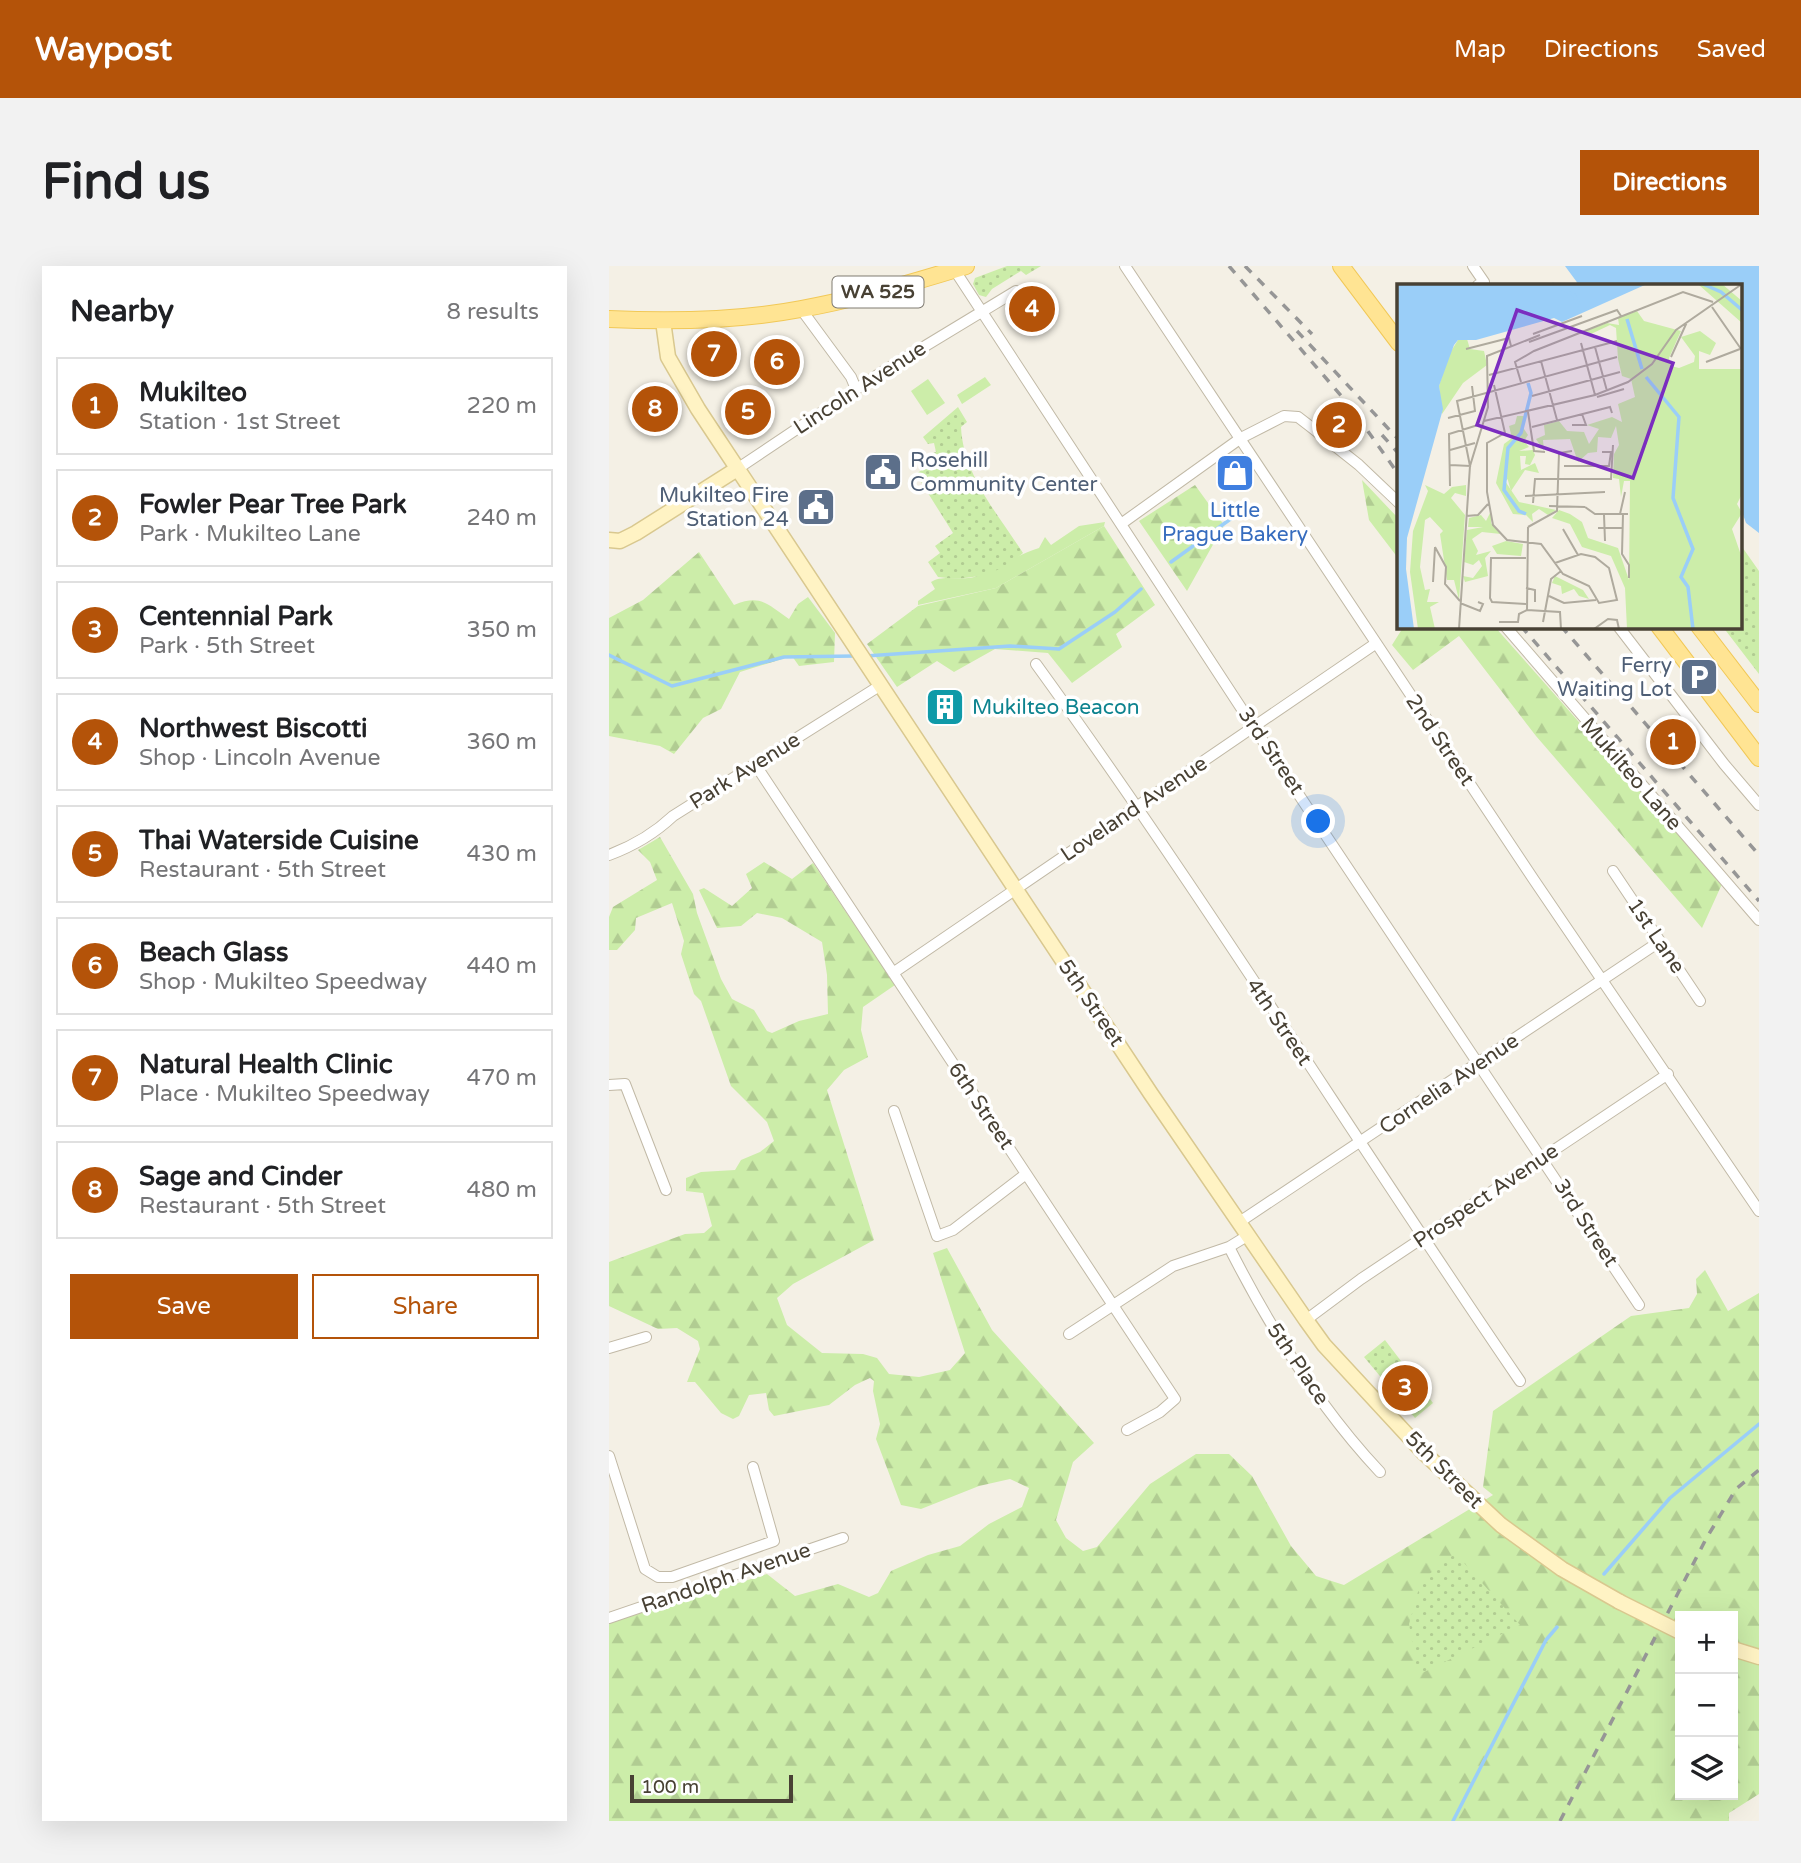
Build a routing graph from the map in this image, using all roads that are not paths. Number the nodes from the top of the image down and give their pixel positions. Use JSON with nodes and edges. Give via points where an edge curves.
{"nodes":[{"id":1,"x":1125,"y":266,"type":"edge"},
{"id":2,"x":1341,"y":266,"type":"edge"},
{"id":3,"x":1473,"y":266,"type":"edge"},
{"id":4,"x":957,"y":267,"type":"edge"},
{"id":5,"x":1481,"y":283,"type":"edge"},
{"id":6,"x":1016,"y":292,"type":"dead end"},
{"id":7,"x":801,"y":309,"type":"junction"},
{"id":8,"x":980,"y":312,"type":"junction"},
{"id":9,"x":609,"y":319,"type":"edge"},
{"id":10,"x":663,"y":321,"type":"junction"},
{"id":11,"x":1397,"y":341,"type":"edge"},
{"id":12,"x":856,"y":389,"type":"junction"},
{"id":13,"x":1241,"y":438,"type":"junction"},
{"id":14,"x":737,"y":469,"type":"junction"},
{"id":15,"x":1397,"y":502,"type":"edge"},
{"id":16,"x":1121,"y":524,"type":"junction"},
{"id":17,"x":609,"y":540,"type":"edge"},
{"id":18,"x":1507,"y":628,"type":"edge"},
{"id":19,"x":1620,"y":628,"type":"edge"},
{"id":20,"x":1661,"y":628,"type":"edge"},
{"id":21,"x":1701,"y":628,"type":"edge"},
{"id":22,"x":1375,"y":644,"type":"junction"},
{"id":23,"x":1036,"y":664,"type":"dead end"},
{"id":24,"x":881,"y":685,"type":"junction"},
{"id":25,"x":1759,"y":704,"type":"edge"},
{"id":26,"x":1255,"y":726,"type":"junction"},
{"id":27,"x":1759,"y":758,"type":"edge"},
{"id":28,"x":755,"y":764,"type":"junction"},
{"id":29,"x":1759,"y":805,"type":"edge"},
{"id":30,"x":1136,"y":807,"type":"junction"},
{"id":31,"x":609,"y":855,"type":"edge"},
{"id":32,"x":1613,"y":871,"type":"dead end"},
{"id":33,"x":1016,"y":889,"type":"junction"},
{"id":34,"x":1759,"y":920,"type":"edge"},
{"id":35,"x":1659,"y":942,"type":"junction"},
{"id":36,"x":893,"y":973,"type":"junction"},
{"id":37,"x":1602,"y":980,"type":"junction"},
{"id":38,"x":1700,"y":1001,"type":"dead end"},
{"id":39,"x":1480,"y":1064,"type":"junction"},
{"id":40,"x":1668,"y":1074,"type":"junction"},
{"id":41,"x":609,"y":1085,"type":"edge"},
{"id":42,"x":894,"y":1111,"type":"dead end"},
{"id":43,"x":1360,"y":1143,"type":"junction"},
{"id":44,"x":1543,"y":1158,"type":"junction"},
{"id":45,"x":1026,"y":1174,"type":"junction"},
{"id":46,"x":666,"y":1190,"type":"dead end"},
{"id":47,"x":1759,"y":1211,"type":"edge"},
{"id":48,"x":1242,"y":1230,"type":"junction"},
{"id":49,"x":1422,"y":1238,"type":"junction"},
{"id":50,"x":1229,"y":1247,"type":"junction"},
{"id":51,"x":1114,"y":1305,"type":"junction"},
{"id":52,"x":1639,"y":1305,"type":"dead end"},
{"id":53,"x":1306,"y":1320,"type":"junction"},
{"id":54,"x":1069,"y":1334,"type":"dead end"},
{"id":55,"x":646,"y":1337,"type":"dead end"},
{"id":56,"x":609,"y":1348,"type":"edge"},
{"id":57,"x":1520,"y":1381,"type":"dead end"},
{"id":58,"x":1127,"y":1430,"type":"dead end"},
{"id":59,"x":609,"y":1456,"type":"edge"},
{"id":60,"x":753,"y":1467,"type":"dead end"},
{"id":61,"x":1380,"y":1472,"type":"dead end"},
{"id":62,"x":843,"y":1538,"type":"dead end"},
{"id":63,"x":609,"y":1618,"type":"edge"},
{"id":64,"x":1675,"y":1630,"type":"edge"},
{"id":65,"x":1738,"y":1651,"type":"edge"},
{"id":66,"x":1759,"y":1657,"type":"edge"}],
"edges":[{"from":1,"to":13,"type":"street","name":"2nd Street"},
{"from":2,"to":11,"type":"main road"},
{"from":3,"to":5,"type":"street"},
{"from":4,"to":7,"type":"main road","number":"WA 525"},
{"from":4,"to":8,"type":"street","name":"3rd Street"},
{"from":6,"to":8,"type":"street","name":"Lincoln Avenue"},
{"from":7,"to":10,"type":"main road","number":"WA 525"},
{"from":7,"to":12,"type":"street"},
{"from":8,"to":12,"type":"street","name":"Lincoln Avenue"},
{"from":8,"to":16,"type":"street","name":"3rd Street"},
{"from":9,"to":10,"type":"main road","number":"WA 525"},
{"from":10,"to":14,"type":"main road","name":"5th Street","via":[[674,371]]},
{"from":12,"to":14,"type":"street","name":"Lincoln Avenue"},
{"from":13,"to":15,"type":"street","via":[[1284,415],[1298,417]]},
{"from":13,"to":16,"type":"street"},
{"from":13,"to":22,"type":"street","name":"2nd Street"},
{"from":14,"to":17,"type":"main road","name":"Lincoln Avenue","via":[[636,533],[620,541]]},
{"from":14,"to":24,"type":"main road","name":"5th Street"},
{"from":16,"to":26,"type":"street","name":"3rd Street"},
{"from":18,"to":34,"type":"street","name":"Mukilteo Lane"},
{"from":19,"to":29,"type":"street"},
{"from":20,"to":27,"type":"main road"},
{"from":21,"to":25,"type":"main road"},
{"from":22,"to":26,"type":"street","name":"Loveland Avenue"},
{"from":22,"to":37,"type":"street","name":"2nd Street"},
{"from":23,"to":30,"type":"street","name":"4th Street"},
{"from":24,"to":28,"type":"street","name":"Park Avenue"},
{"from":24,"to":33,"type":"main road","name":"5th Street"},
{"from":26,"to":30,"type":"street","name":"Loveland Avenue"},
{"from":26,"to":39,"type":"street","name":"3rd Street"},
{"from":28,"to":31,"type":"street","name":"Park Avenue","via":[[637,843]]},
{"from":28,"to":36,"type":"street","name":"6th Street"},
{"from":30,"to":33,"type":"street","name":"Loveland Avenue"},
{"from":30,"to":43,"type":"street","name":"4th Street"},
{"from":32,"to":35,"type":"street","name":"1st Lane"},
{"from":33,"to":36,"type":"street","name":"Loveland Avenue"},
{"from":33,"to":48,"type":"main road","name":"5th Street"},
{"from":35,"to":37,"type":"street","name":"Cornelia Avenue"},
{"from":35,"to":38,"type":"street","name":"1st Lane"},
{"from":36,"to":45,"type":"street","name":"6th Street"},
{"from":37,"to":39,"type":"street","name":"Cornelia Avenue"},
{"from":37,"to":40,"type":"street","name":"2nd Street"},
{"from":39,"to":43,"type":"street","name":"Cornelia Avenue"},
{"from":39,"to":44,"type":"street","name":"3rd Street"},
{"from":40,"to":44,"type":"street","name":"Prospect Avenue"},
{"from":40,"to":47,"type":"street","name":"2nd Street"},
{"from":41,"to":46,"type":"street","via":[[625,1084]]},
{"from":42,"to":45,"type":"street","via":[[937,1236],[953,1230]]},
{"from":43,"to":48,"type":"street","name":"Cornelia Avenue"},
{"from":43,"to":49,"type":"street","name":"4th Street"},
{"from":44,"to":49,"type":"street","name":"Prospect Avenue"},
{"from":44,"to":52,"type":"street","name":"3rd Street"},
{"from":45,"to":51,"type":"street","name":"6th Street"},
{"from":48,"to":50,"type":"street","name":"Cornelia Avenue"},
{"from":48,"to":53,"type":"main road","name":"5th Street"},
{"from":49,"to":53,"type":"street","name":"Prospect Avenue"},
{"from":49,"to":57,"type":"street","name":"4th Street"},
{"from":50,"to":51,"type":"street","name":"Cornelia Avenue","via":[[1173,1266]]},
{"from":50,"to":61,"type":"street","name":"5th Place","via":[[1280,1342]]},
{"from":51,"to":54,"type":"street"},
{"from":51,"to":58,"type":"street","name":"6th Street","via":[[1175,1399]]},
{"from":53,"to":64,"type":"main road","name":"5th Street","bridge":true,"via":[[1423,1452],[1501,1525],[1562,1569]]},
{"from":55,"to":56,"type":"street"},
{"from":59,"to":60,"type":"street","name":"Randolph Avenue","via":[[645,1569],[658,1577],[672,1577],[774,1541]]},
{"from":62,"to":63,"type":"street","name":"Randolph Avenue"},
{"from":65,"to":66,"type":"main road"}]}
